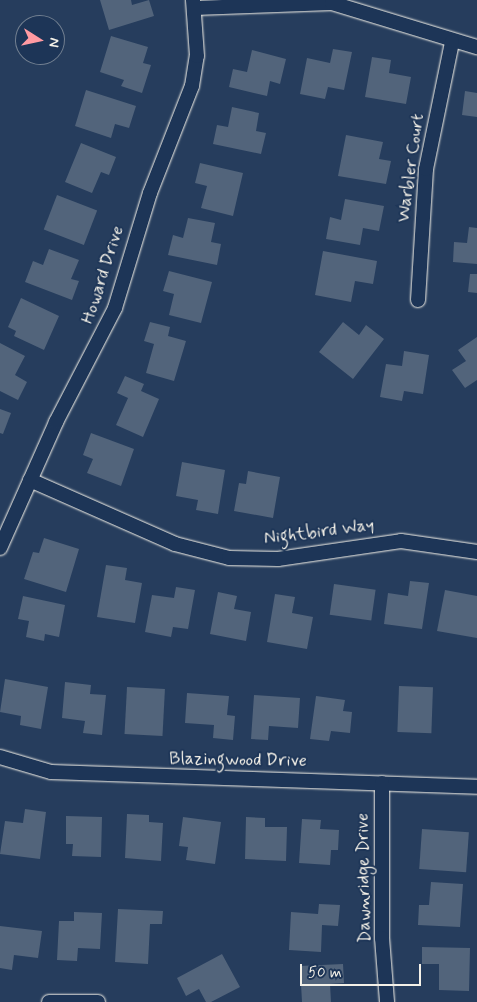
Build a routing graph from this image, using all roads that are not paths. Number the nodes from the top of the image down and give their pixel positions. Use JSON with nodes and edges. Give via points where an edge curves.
{"nodes":[{"id":1,"x":194,"y":4,"type":"edge"},
{"id":2,"x":452,"y":42,"type":"junction"},
{"id":3,"x":477,"y":47,"type":"edge"},
{"id":4,"x":418,"y":300,"type":"dead end"},
{"id":5,"x":30,"y":480,"type":"junction"},
{"id":6,"x":0,"y":548,"type":"edge"},
{"id":7,"x":477,"y":552,"type":"edge"},
{"id":8,"x":0,"y":757,"type":"edge"},
{"id":9,"x":382,"y":783,"type":"junction"},
{"id":10,"x":477,"y":787,"type":"edge"},
{"id":11,"x":49,"y":1002,"type":"edge"},
{"id":12,"x":98,"y":1002,"type":"edge"},
{"id":13,"x":387,"y":1002,"type":"edge"}],
"edges":[{"from":1,"to":2,"type":"street","via":[[332,3]]},
{"from":1,"to":5,"type":"street","name":"Howard Drive","via":[[197,56],[192,86],[147,202],[115,308]]},
{"from":2,"to":3,"type":"street"},
{"from":2,"to":4,"type":"street","name":"Warbler Court","via":[[426,169]]},
{"from":5,"to":6,"type":"street","name":"Howard Drive"},
{"from":5,"to":7,"type":"street","name":"Nightbird Way","via":[[175,544],[229,558],[278,559],[401,541]]},
{"from":8,"to":9,"type":"street","name":"Blazingwood Drive","via":[[51,772]]},
{"from":9,"to":10,"type":"street","name":"Blazingwood Drive"},
{"from":9,"to":13,"type":"street","name":"Dawnridge Drive","via":[[382,938]]},
{"from":11,"to":12,"type":"street"}]}
